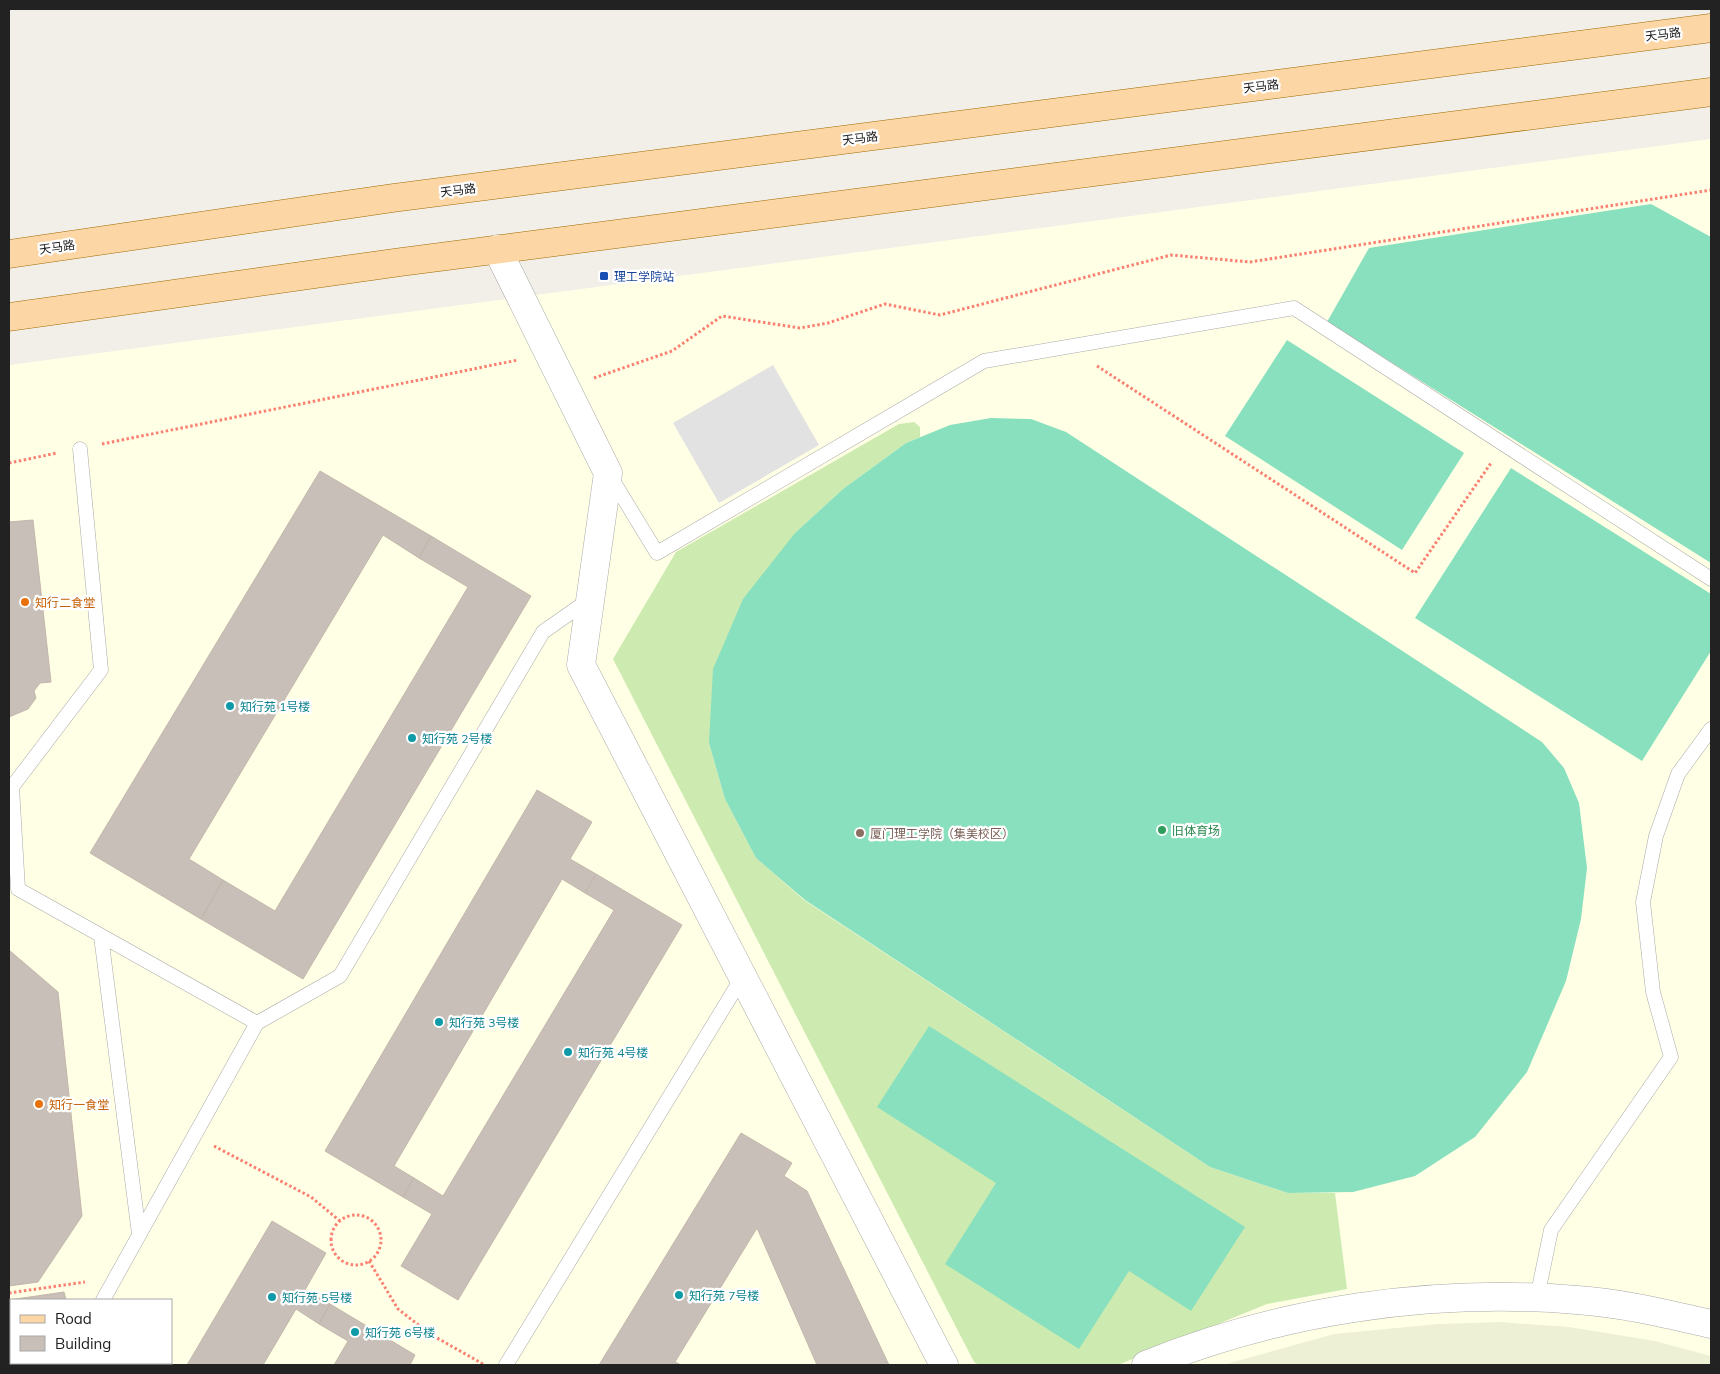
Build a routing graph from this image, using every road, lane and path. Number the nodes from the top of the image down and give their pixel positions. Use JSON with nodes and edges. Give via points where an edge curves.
{"nodes":[{"id":1,"x":1711,"y":28,"type":"edge"},
{"id":2,"x":1711,"y":92,"type":"edge"},
{"id":3,"x":1711,"y":190,"type":"edge"},
{"id":4,"x":497,"y":249,"type":"junction"},
{"id":5,"x":9,"y":254,"type":"edge"},
{"id":6,"x":9,"y":317,"type":"edge"},
{"id":7,"x":1067,"y":347,"type":"junction"},
{"id":8,"x":548,"y":354,"type":"junction"},
{"id":9,"x":565,"y":388,"type":"junction"},
{"id":10,"x":1504,"y":444,"type":"junction"},
{"id":11,"x":80,"y":448,"type":"junction"},
{"id":12,"x":9,"y":463,"type":"edge"},
{"id":13,"x":608,"y":473,"type":"junction"},
{"id":14,"x":1711,"y":579,"type":"edge"},
{"id":15,"x":591,"y":598,"type":"junction"},
{"id":16,"x":1711,"y":729,"type":"edge"},
{"id":17,"x":101,"y":936,"type":"junction"},
{"id":18,"x":742,"y":976,"type":"junction"},
{"id":19,"x":257,"y":1023,"type":"junction"},
{"id":20,"x":194,"y":1136,"type":"junction"},
{"id":21,"x":340,"y":1221,"type":"junction"},
{"id":22,"x":139,"y":1234,"type":"junction"},
{"id":23,"x":370,"y":1261,"type":"junction"},
{"id":24,"x":115,"y":1278,"type":"junction"},
{"id":25,"x":9,"y":1293,"type":"edge"},
{"id":26,"x":1537,"y":1298,"type":"junction"},
{"id":27,"x":103,"y":1299,"type":"edge"},
{"id":28,"x":1711,"y":1324,"type":"edge"},
{"id":29,"x":484,"y":1365,"type":"edge"},
{"id":30,"x":506,"y":1365,"type":"edge"},
{"id":31,"x":944,"y":1365,"type":"edge"},
{"id":32,"x":1146,"y":1365,"type":"edge"}],
"edges":[{"from":1,"to":5,"type":"main road","name":"天马路","via":[[393,198]]},
{"from":2,"to":4,"type":"main road"},
{"from":3,"to":9,"type":"path","via":[[1250,262],[1171,256],[940,315],[885,304],[828,323],[800,328],[722,316],[672,351]]},
{"from":4,"to":6,"type":"main road"},
{"from":4,"to":8,"type":"street"},
{"from":7,"to":10,"type":"lane","via":[[1294,308]]},
{"from":7,"to":10,"type":"path","via":[[1415,573]]},
{"from":7,"to":13,"type":"lane","via":[[984,362],[657,553]]},
{"from":8,"to":9,"type":"street"},
{"from":8,"to":11,"type":"path"},
{"from":9,"to":13,"type":"street"},
{"from":10,"to":14,"type":"lane"},
{"from":11,"to":12,"type":"path"},
{"from":11,"to":17,"type":"lane","via":[[102,670],[12,787],[18,889]]},
{"from":13,"to":15,"type":"street"},
{"from":15,"to":18,"type":"street","via":[[581,665]]},
{"from":15,"to":19,"type":"lane","via":[[543,632],[340,976]]},
{"from":16,"to":26,"type":"lane","via":[[1678,774],[1656,836],[1643,902],[1653,992],[1671,1057],[1551,1230]]},
{"from":17,"to":19,"type":"lane"},
{"from":17,"to":22,"type":"lane"},
{"from":18,"to":30,"type":"lane"},
{"from":18,"to":31,"type":"street"},
{"from":19,"to":20,"type":"lane"},
{"from":20,"to":21,"type":"path","via":[[311,1198]]},
{"from":20,"to":22,"type":"lane"},
{"from":21,"to":23,"type":"path","via":[[332,1234],[334,1251],[345,1263],[353,1265]]},
{"from":21,"to":23,"type":"path","via":[[355,1215],[363,1216],[376,1225],[380,1233],[380,1249]]},
{"from":22,"to":24,"type":"lane"},
{"from":23,"to":29,"type":"path","via":[[398,1309],[430,1334]]},
{"from":24,"to":25,"type":"path"},
{"from":24,"to":27,"type":"lane"},
{"from":26,"to":28,"type":"street","via":[[1578,1300]]},
{"from":26,"to":32,"type":"street","via":[[1438,1299],[1378,1304],[1270,1325],[1195,1345]]}]}
